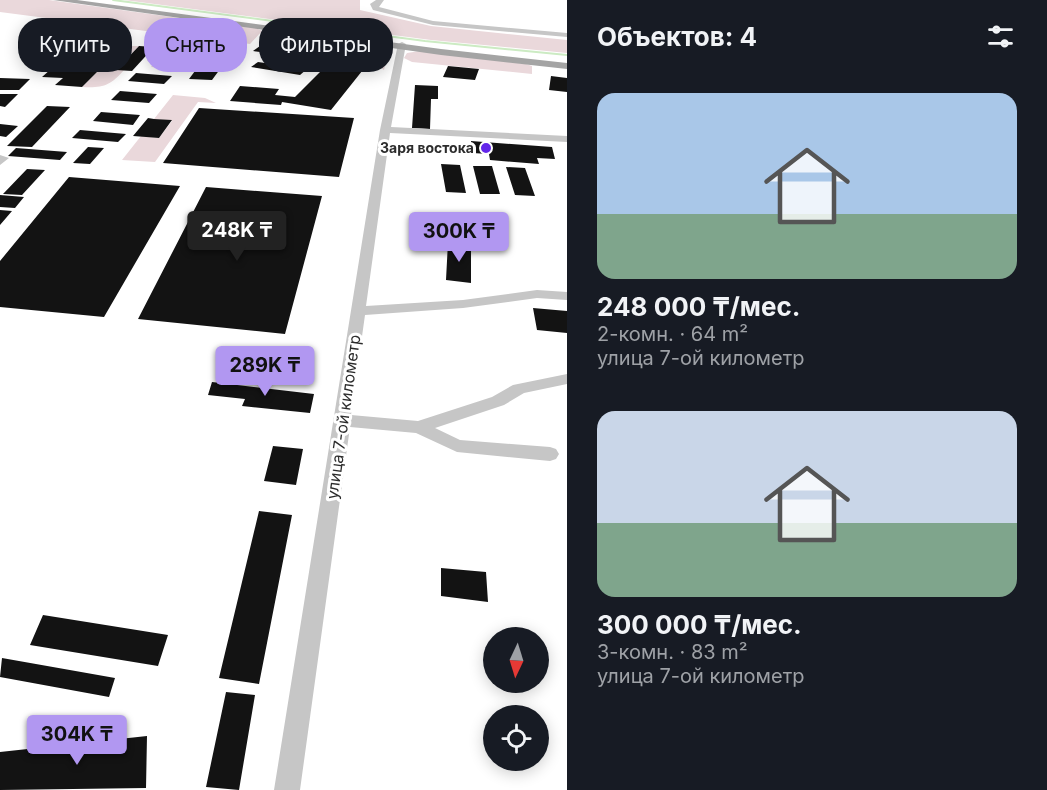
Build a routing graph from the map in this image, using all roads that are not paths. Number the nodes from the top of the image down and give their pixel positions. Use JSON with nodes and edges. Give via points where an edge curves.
{"nodes":[{"id":1,"x":57,"y":0,"type":"edge"},
{"id":2,"x":73,"y":0,"type":"edge"},
{"id":3,"x":381,"y":0,"type":"edge"},
{"id":4,"x":259,"y":26,"type":"edge"},
{"id":5,"x":259,"y":26,"type":"edge"},
{"id":6,"x":567,"y":35,"type":"edge"},
{"id":7,"x":393,"y":44,"type":"edge"},
{"id":8,"x":402,"y":45,"type":"junction"},
{"id":9,"x":567,"y":64,"type":"edge"},
{"id":10,"x":385,"y":130,"type":"junction"},
{"id":11,"x":567,"y":139,"type":"edge"},
{"id":12,"x":567,"y":296,"type":"edge"},
{"id":13,"x":359,"y":311,"type":"junction"},
{"id":14,"x":567,"y":379,"type":"edge"},
{"id":15,"x":343,"y":420,"type":"junction"},
{"id":16,"x":419,"y":427,"type":"junction"},
{"id":17,"x":550,"y":454,"type":"dead end"},
{"id":18,"x":287,"y":790,"type":"edge"}],
"edges":[{"from":1,"to":4,"type":"main road"},
{"from":2,"to":5,"type":"main road"},
{"from":3,"to":6,"type":"street","via":[[374,4],[376,8],[433,22]]},
{"from":7,"to":8,"type":"main road"},
{"from":8,"to":9,"type":"main road"},
{"from":8,"to":10,"type":"street","name":"улица 7-ой километр"},
{"from":10,"to":11,"type":"street"},
{"from":10,"to":13,"type":"street","name":"улица 7-ой километр"},
{"from":12,"to":13,"type":"street","via":[[537,294]]},
{"from":13,"to":15,"type":"street","name":"улица 7-ой километр"},
{"from":14,"to":16,"type":"street","via":[[519,389],[498,401]]},
{"from":15,"to":16,"type":"street"},
{"from":15,"to":18,"type":"street","name":"улица 7-ой километр"},
{"from":16,"to":17,"type":"street","via":[[457,446]]}]}
